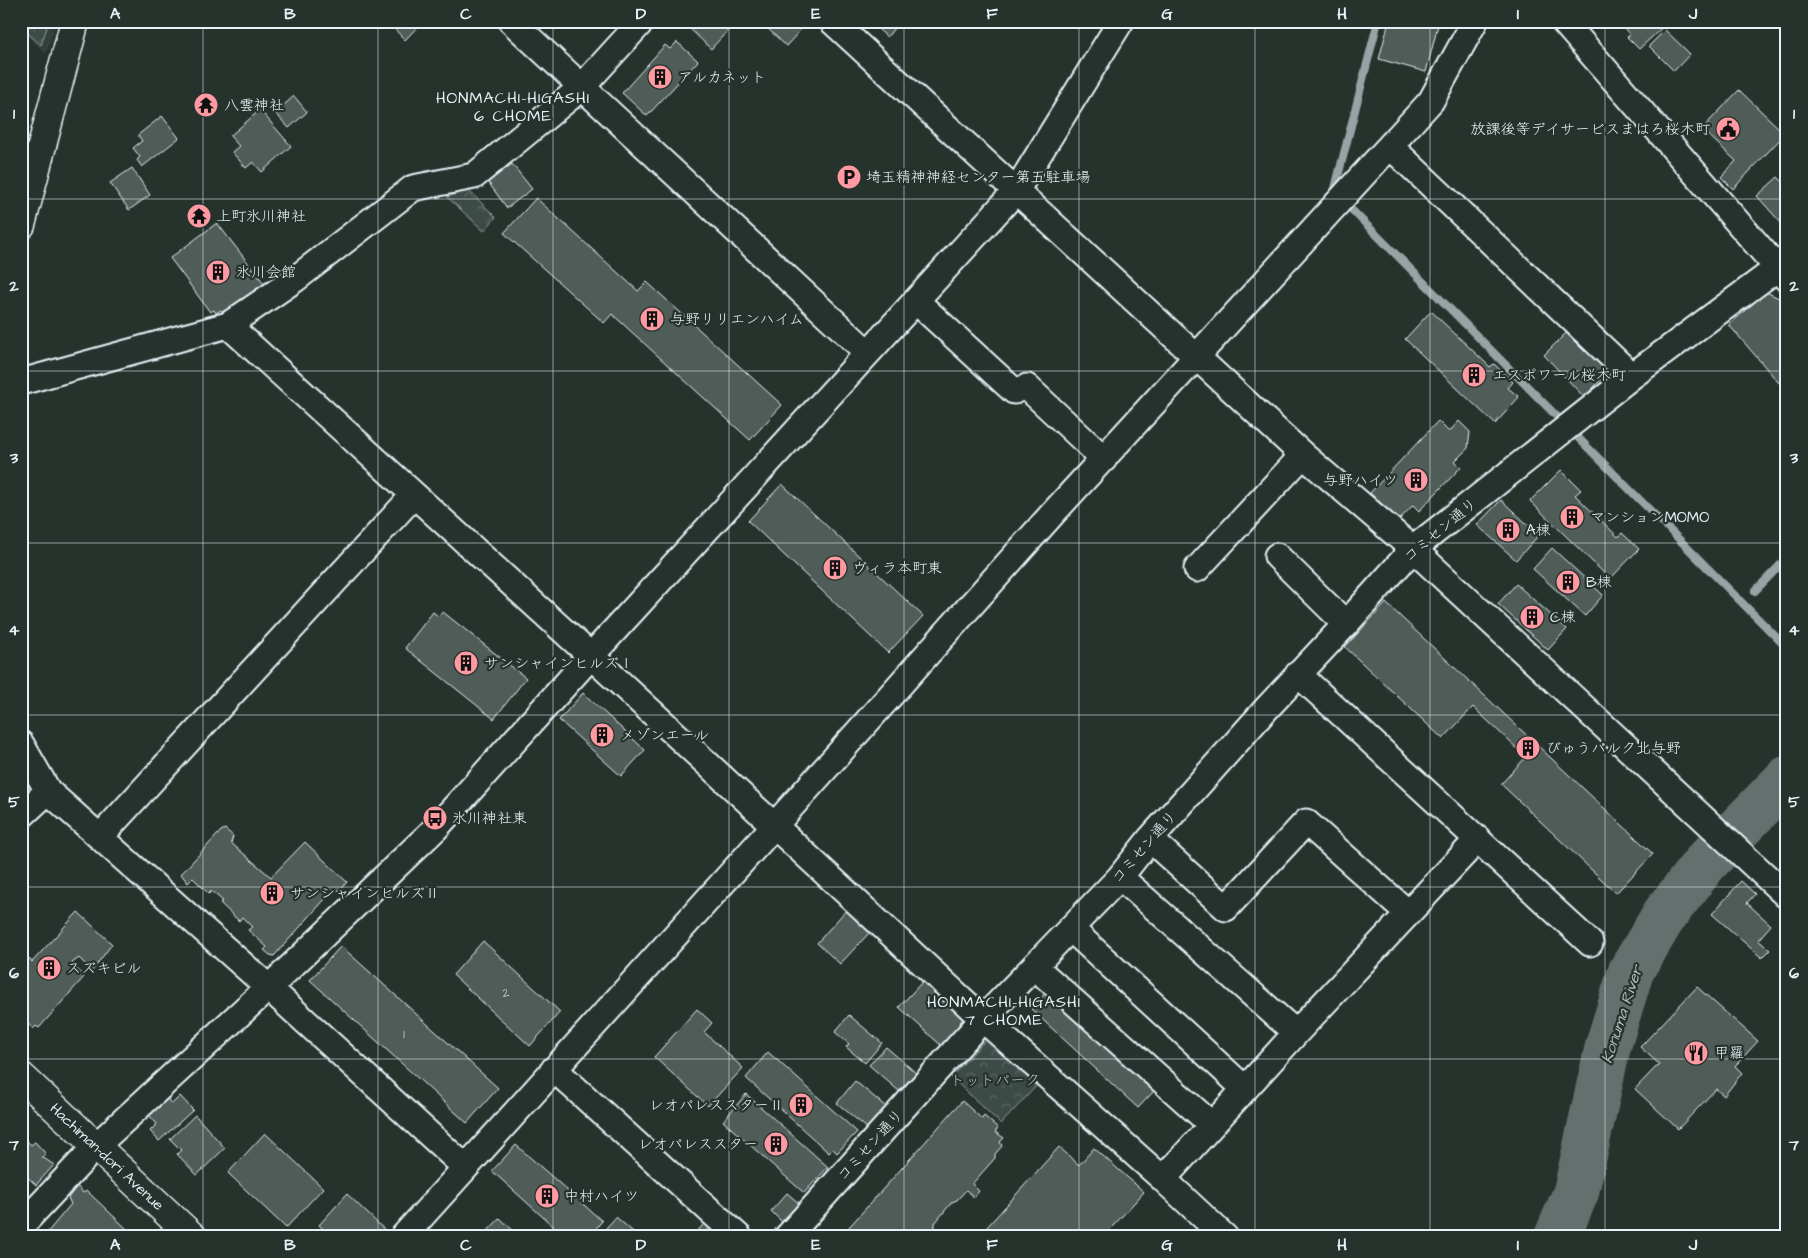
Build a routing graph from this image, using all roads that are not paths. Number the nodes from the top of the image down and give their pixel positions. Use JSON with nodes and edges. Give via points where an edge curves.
{"nodes":[{"id":1,"x":75,"y":21,"type":"edge"},
{"id":2,"x":511,"y":21,"type":"edge"},
{"id":3,"x":642,"y":21,"type":"edge"},
{"id":4,"x":832,"y":21,"type":"edge"},
{"id":5,"x":1121,"y":21,"type":"edge"},
{"id":6,"x":1475,"y":21,"type":"edge"},
{"id":7,"x":1563,"y":21,"type":"edge"},
{"id":8,"x":581,"y":88,"type":"junction"},
{"id":9,"x":1390,"y":146,"type":"junction"},
{"id":10,"x":1016,"y":191,"type":"junction"},
{"id":11,"x":21,"y":225,"type":"edge"},
{"id":12,"x":1783,"y":270,"type":"edge"},
{"id":13,"x":916,"y":301,"type":"junction"},
{"id":14,"x":228,"y":325,"type":"junction"},
{"id":15,"x":868,"y":353,"type":"junction"},
{"id":16,"x":1197,"y":357,"type":"junction"},
{"id":17,"x":1632,"y":376,"type":"junction"},
{"id":18,"x":21,"y":382,"type":"edge"},
{"id":19,"x":1303,"y":455,"type":"junction"},
{"id":20,"x":1104,"y":459,"type":"junction"},
{"id":21,"x":414,"y":495,"type":"junction"},
{"id":22,"x":1413,"y":549,"type":"junction"},
{"id":23,"x":1277,"y":556,"type":"dead end"},
{"id":24,"x":1197,"y":569,"type":"dead end"},
{"id":25,"x":1346,"y":624,"type":"junction"},
{"id":26,"x":591,"y":656,"type":"junction"},
{"id":27,"x":1298,"y":674,"type":"junction"},
{"id":28,"x":21,"y":744,"type":"edge"},
{"id":29,"x":48,"y":791,"type":"junction"},
{"id":30,"x":21,"y":816,"type":"edge"},
{"id":31,"x":774,"y":825,"type":"junction"},
{"id":32,"x":100,"y":837,"type":"junction"},
{"id":33,"x":1150,"y":839,"type":"junction"},
{"id":34,"x":1478,"y":839,"type":"junction"},
{"id":35,"x":1120,"y":877,"type":"junction"},
{"id":36,"x":1787,"y":896,"type":"edge"},
{"id":37,"x":1408,"y":913,"type":"junction"},
{"id":38,"x":1071,"y":929,"type":"junction"},
{"id":39,"x":1590,"y":943,"type":"dead end"},
{"id":40,"x":1034,"y":967,"type":"junction"},
{"id":41,"x":269,"y":988,"type":"junction"},
{"id":42,"x":984,"y":1019,"type":"junction"},
{"id":43,"x":1296,"y":1033,"type":"junction"},
{"id":44,"x":554,"y":1069,"type":"junction"},
{"id":45,"x":21,"y":1076,"type":"edge"},
{"id":46,"x":1245,"y":1089,"type":"junction"},
{"id":47,"x":1212,"y":1125,"type":"junction"},
{"id":48,"x":96,"y":1146,"type":"junction"},
{"id":49,"x":465,"y":1167,"type":"junction"},
{"id":50,"x":1163,"y":1179,"type":"junction"},
{"id":51,"x":21,"y":1226,"type":"edge"},
{"id":52,"x":193,"y":1237,"type":"edge"},
{"id":53,"x":403,"y":1237,"type":"edge"},
{"id":54,"x":739,"y":1237,"type":"edge"},
{"id":55,"x":787,"y":1237,"type":"edge"},
{"id":56,"x":1225,"y":1237,"type":"edge"}],
"edges":[{"from":1,"to":11,"type":"main road"},
{"from":2,"to":8,"type":"street"},
{"from":3,"to":8,"type":"street"},
{"from":4,"to":10,"type":"street"},
{"from":5,"to":10,"type":"street"},
{"from":6,"to":9,"type":"street","via":[[1431,101]]},
{"from":7,"to":12,"type":"street"},
{"from":8,"to":14,"type":"street","via":[[474,176],[413,188],[294,280]]},
{"from":8,"to":15,"type":"street"},
{"from":9,"to":16,"type":"street"},
{"from":9,"to":17,"type":"street"},
{"from":10,"to":13,"type":"street"},
{"from":10,"to":16,"type":"street"},
{"from":12,"to":17,"type":"street","name":"コミセン通り"},
{"from":13,"to":15,"type":"street"},
{"from":13,"to":20,"type":"street"},
{"from":14,"to":18,"type":"street"},
{"from":14,"to":21,"type":"street"},
{"from":15,"to":26,"type":"street"},
{"from":16,"to":19,"type":"street"},
{"from":16,"to":20,"type":"street"},
{"from":17,"to":22,"type":"street","name":"コミセン通り"},
{"from":19,"to":22,"type":"street"},
{"from":19,"to":24,"type":"street"},
{"from":20,"to":31,"type":"street"},
{"from":21,"to":26,"type":"street"},
{"from":21,"to":32,"type":"street"},
{"from":22,"to":25,"type":"street","name":"コミセン通り"},
{"from":22,"to":36,"type":"street"},
{"from":23,"to":25,"type":"street"},
{"from":25,"to":27,"type":"street","name":"コミセン通り"},
{"from":26,"to":31,"type":"street"},
{"from":26,"to":41,"type":"street","via":[[436,828]]},
{"from":27,"to":33,"type":"street","name":"コミセン通り"},
{"from":27,"to":34,"type":"street"},
{"from":28,"to":29,"type":"street"},
{"from":29,"to":30,"type":"street"},
{"from":29,"to":32,"type":"street"},
{"from":31,"to":42,"type":"street"},
{"from":31,"to":44,"type":"street"},
{"from":32,"to":41,"type":"street"},
{"from":33,"to":35,"type":"street","name":"コミセン通り"},
{"from":33,"to":37,"type":"street","via":[[1226,908],[1306,822]]},
{"from":34,"to":37,"type":"street"},
{"from":34,"to":39,"type":"street"},
{"from":35,"to":38,"type":"street","name":"コミセン通り"},
{"from":35,"to":43,"type":"street"},
{"from":37,"to":43,"type":"street"},
{"from":38,"to":40,"type":"street","name":"コミセン通り"},
{"from":38,"to":46,"type":"street"},
{"from":40,"to":42,"type":"street","name":"コミセン通り"},
{"from":40,"to":47,"type":"street"},
{"from":41,"to":48,"type":"street"},
{"from":41,"to":49,"type":"street"},
{"from":42,"to":50,"type":"street"},
{"from":42,"to":55,"type":"street","name":"コミセン通り"},
{"from":43,"to":46,"type":"street"},
{"from":44,"to":49,"type":"street"},
{"from":44,"to":54,"type":"street"},
{"from":45,"to":48,"type":"main road","name":"Hachiman-dori Avenue"},
{"from":46,"to":47,"type":"street"},
{"from":47,"to":50,"type":"street"},
{"from":48,"to":51,"type":"street"},
{"from":48,"to":52,"type":"main road","name":"Hachiman-dori Avenue"},
{"from":49,"to":53,"type":"street"},
{"from":50,"to":56,"type":"street"}]}
